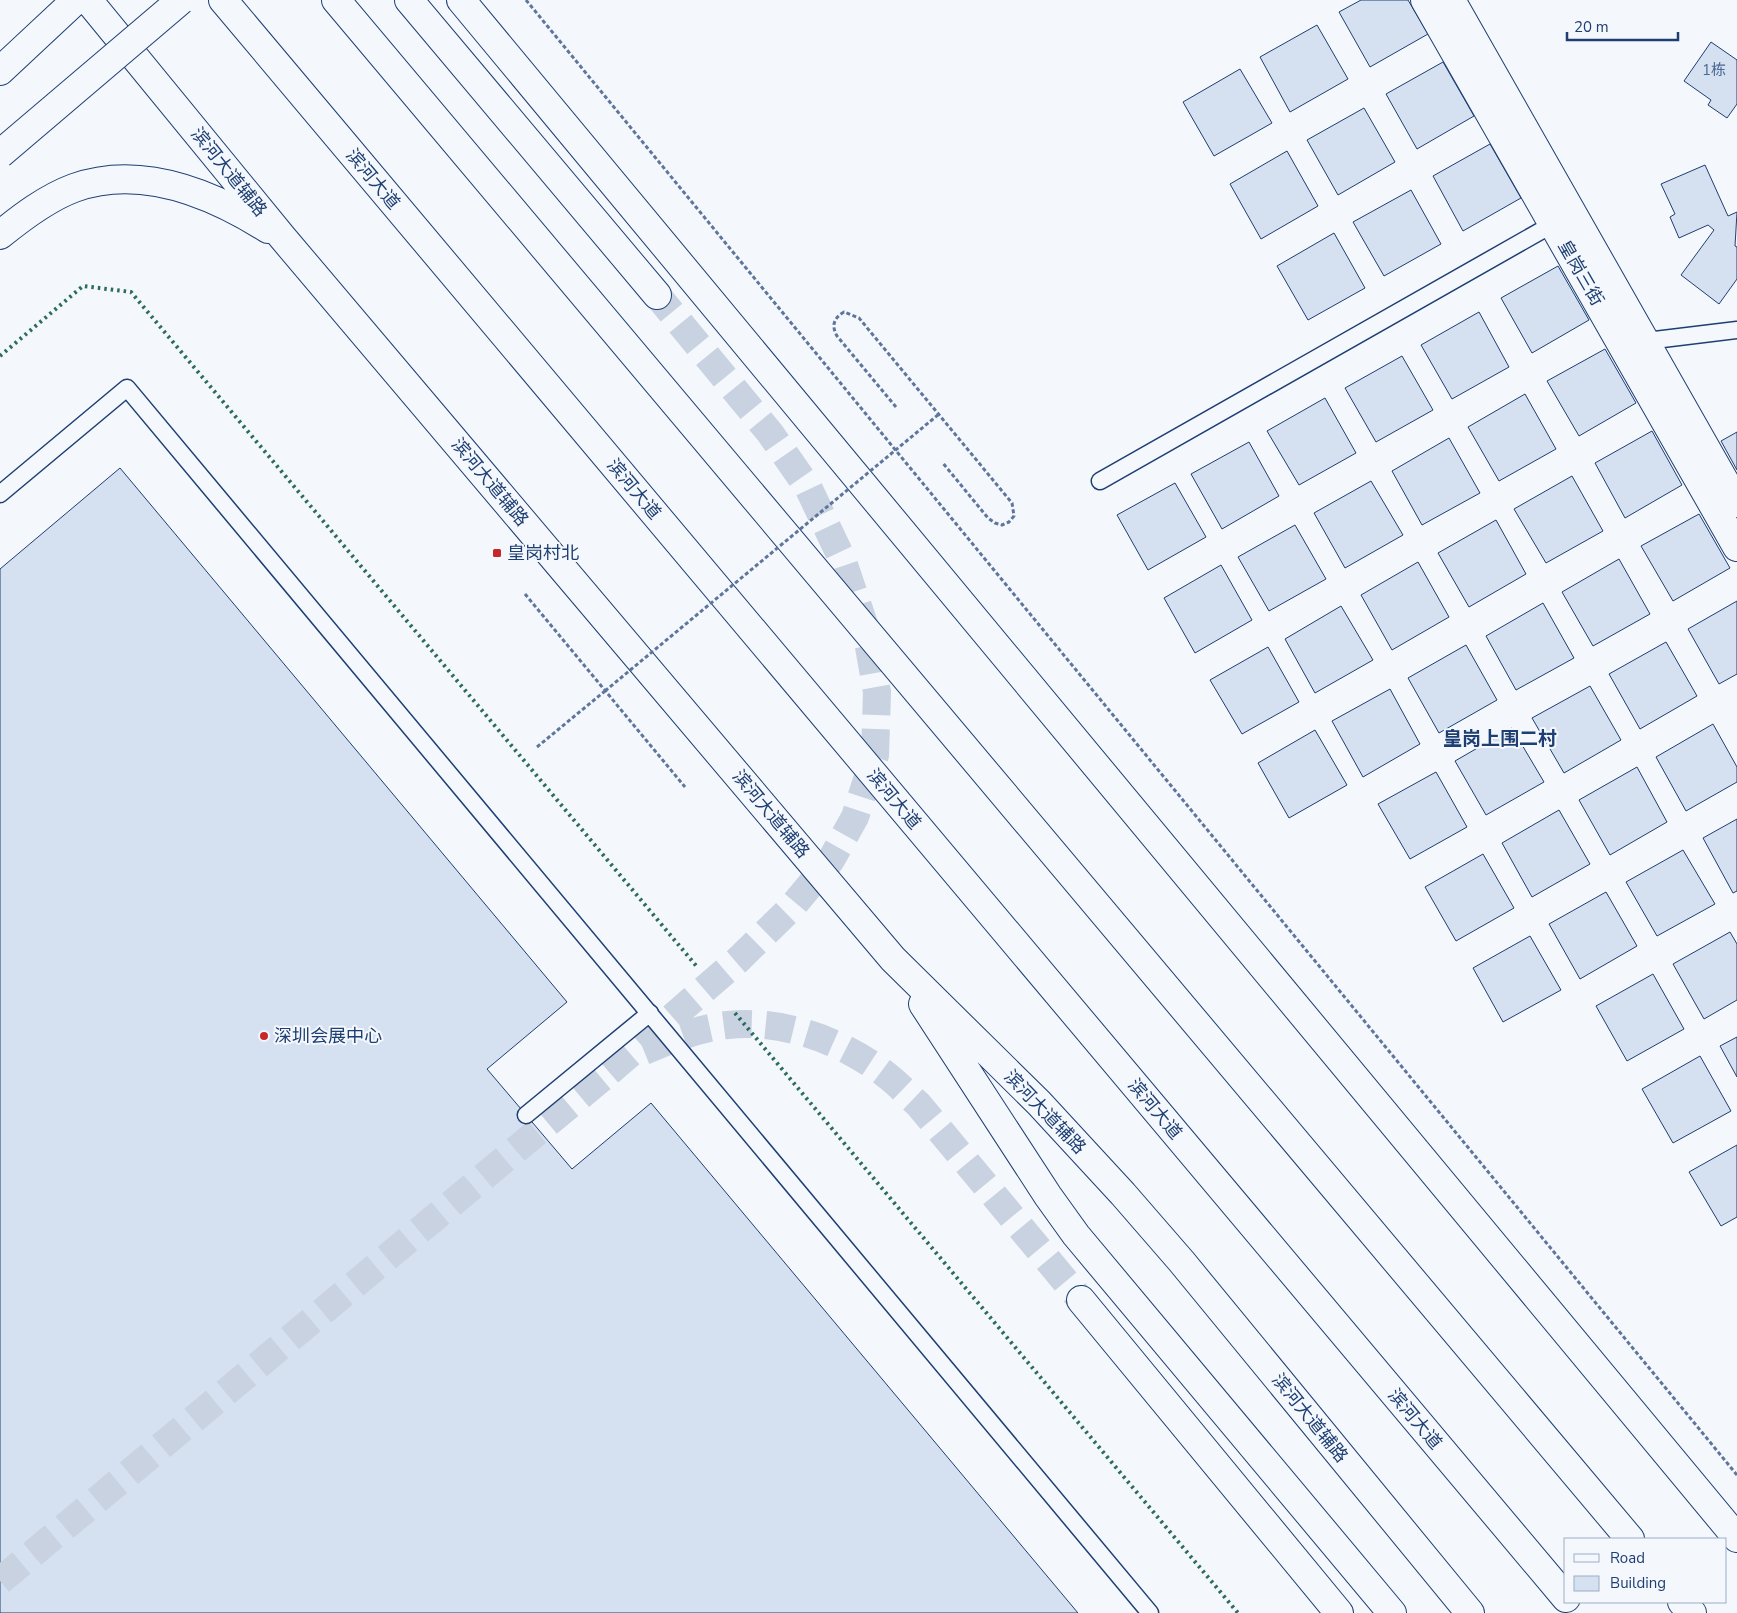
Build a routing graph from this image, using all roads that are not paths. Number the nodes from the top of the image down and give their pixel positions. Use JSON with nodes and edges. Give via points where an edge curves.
{"nodes":[{"id":1,"x":76,"y":0,"type":"edge"},
{"id":2,"x":88,"y":0,"type":"edge"},
{"id":3,"x":181,"y":0,"type":"edge"},
{"id":4,"x":222,"y":0,"type":"edge"},
{"id":5,"x":336,"y":0,"type":"edge"},
{"id":6,"x":409,"y":0,"type":"edge"},
{"id":7,"x":461,"y":0,"type":"edge"},
{"id":8,"x":1426,"y":0,"type":"edge"},
{"id":9,"x":1451,"y":0,"type":"edge"},
{"id":10,"x":0,"y":71,"type":"edge"},
{"id":11,"x":0,"y":154,"type":"edge"},
{"id":12,"x":1553,"y":224,"type":"junction"},
{"id":13,"x":0,"y":235,"type":"edge"},
{"id":14,"x":283,"y":238,"type":"junction"},
{"id":15,"x":657,"y":295,"type":"tunnel mouth"},
{"id":16,"x":1737,"y":330,"type":"edge"},
{"id":17,"x":1633,"y":343,"type":"junction"},
{"id":18,"x":1100,"y":481,"type":"dead end"},
{"id":19,"x":0,"y":494,"type":"edge"},
{"id":20,"x":1737,"y":503,"type":"edge"},
{"id":21,"x":1737,"y":547,"type":"edge"},
{"id":22,"x":893,"y":959,"type":"junction"},
{"id":23,"x":650,"y":1014,"type":"junction"},
{"id":24,"x":526,"y":1115,"type":"dead end"},
{"id":25,"x":1081,"y":1300,"type":"tunnel mouth"},
{"id":26,"x":1629,"y":1538,"type":"edge"},
{"id":27,"x":1737,"y":1538,"type":"edge"},
{"id":28,"x":1564,"y":1596,"type":"edge"},
{"id":29,"x":1570,"y":1603,"type":"edge"},
{"id":30,"x":1683,"y":1603,"type":"edge"},
{"id":31,"x":1150,"y":1613,"type":"edge"},
{"id":32,"x":1339,"y":1613,"type":"edge"},
{"id":33,"x":1392,"y":1613,"type":"edge"},
{"id":34,"x":1470,"y":1613,"type":"edge"},
{"id":35,"x":1578,"y":1613,"type":"edge"},
{"id":36,"x":1692,"y":1613,"type":"edge"}],
"edges":[{"from":1,"to":10,"type":"main road"},
{"from":2,"to":14,"type":"main road","name":"滨河大道辅路"},
{"from":3,"to":11,"type":"main road","bridge":true},
{"from":4,"to":28,"type":"main road","name":"滨河大道"},
{"from":5,"to":26,"type":"main road"},
{"from":6,"to":15,"type":"main road"},
{"from":7,"to":27,"type":"main road"},
{"from":8,"to":12,"type":"main road","name":"皇岗三街"},
{"from":9,"to":17,"type":"main road","name":"皇岗三街"},
{"from":12,"to":17,"type":"main road","name":"皇岗三街"},
{"from":12,"to":18,"type":"lane"},
{"from":13,"to":14,"type":"main road","via":[[32,211],[73,188],[93,182],[130,179],[186,188]]},
{"from":14,"to":22,"type":"main road","name":"滨河大道辅路"},
{"from":16,"to":17,"type":"lane"},
{"from":17,"to":20,"type":"main road","name":"皇岗三街"},
{"from":17,"to":21,"type":"main road","name":"皇岗三街"},
{"from":19,"to":23,"type":"lane","via":[[126,388]]},
{"from":22,"to":33,"type":"main road","via":[[1076,1235]]},
{"from":22,"to":34,"type":"main road","name":"滨河大道辅路","via":[[1039,1103],[1129,1201]]},
{"from":23,"to":24,"type":"lane"},
{"from":23,"to":31,"type":"lane"},
{"from":25,"to":32,"type":"main road"},
{"from":29,"to":35,"type":"main road"},
{"from":30,"to":36,"type":"main road"}]}
